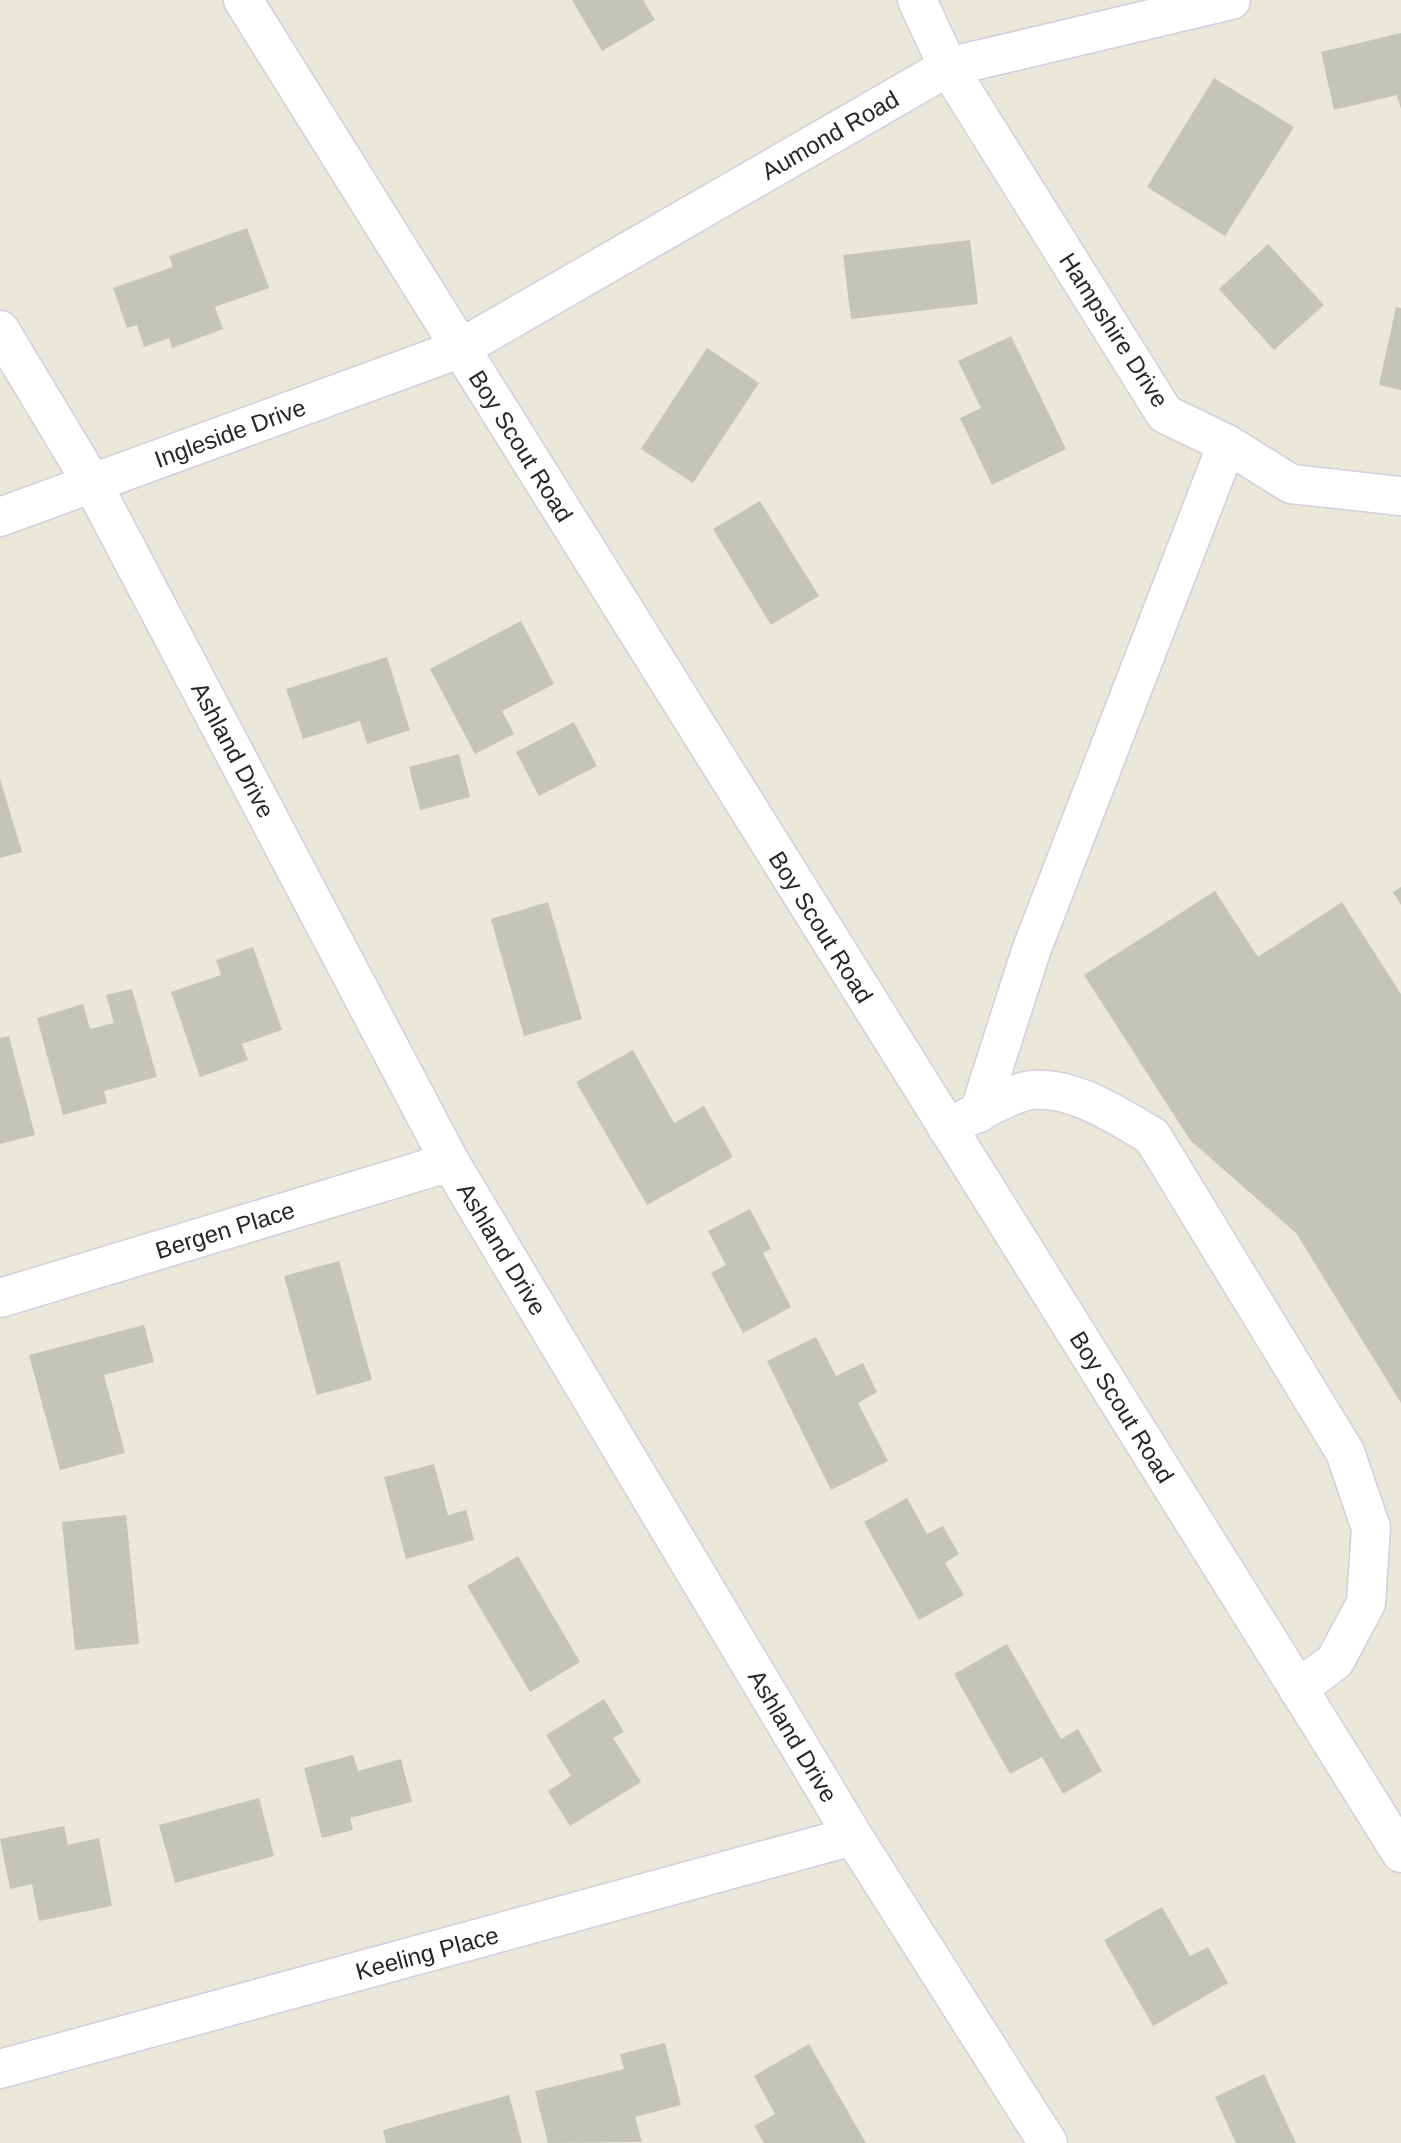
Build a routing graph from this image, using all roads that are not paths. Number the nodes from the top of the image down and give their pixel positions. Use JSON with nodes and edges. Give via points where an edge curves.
{"nodes":[{"id":1,"x":243,"y":0,"type":"edge"},
{"id":2,"x":917,"y":0,"type":"edge"},
{"id":3,"x":1231,"y":0,"type":"edge"},
{"id":4,"x":948,"y":67,"type":"junction"},
{"id":5,"x":0,"y":330,"type":"edge"},
{"id":6,"x":459,"y":349,"type":"junction"},
{"id":7,"x":1227,"y":444,"type":"junction"},
{"id":8,"x":92,"y":483,"type":"junction"},
{"id":9,"x":1401,"y":496,"type":"edge"},
{"id":10,"x":0,"y":517,"type":"edge"},
{"id":11,"x":963,"y":1121,"type":"junction"},
{"id":12,"x":450,"y":1162,"type":"junction"},
{"id":13,"x":0,"y":1298,"type":"edge"},
{"id":14,"x":1298,"y":1689,"type":"junction"},
{"id":15,"x":853,"y":1836,"type":"junction"},
{"id":16,"x":1401,"y":1853,"type":"edge"},
{"id":17,"x":0,"y":2069,"type":"edge"},
{"id":18,"x":1048,"y":2143,"type":"edge"}],
"edges":[{"from":1,"to":6,"type":"street","name":"Boy Scout Road"},
{"from":2,"to":4,"type":"street","name":"Hampshire Drive"},
{"from":3,"to":4,"type":"street","name":"Aumond Road"},
{"from":4,"to":6,"type":"street","name":"Aumond Road"},
{"from":4,"to":7,"type":"street","name":"Hampshire Drive","via":[[1165,414]]},
{"from":5,"to":8,"type":"street","name":"Ashland Drive"},
{"from":6,"to":8,"type":"street","name":"Ingleside Drive"},
{"from":6,"to":11,"type":"street","name":"Boy Scout Road"},
{"from":7,"to":9,"type":"street","name":"Hampshire Drive","via":[[1292,484]]},
{"from":7,"to":11,"type":"street"},
{"from":8,"to":10,"type":"street","name":"Ingleside Drive"},
{"from":8,"to":12,"type":"street","name":"Ashland Drive"},
{"from":11,"to":14,"type":"street","name":"Boy Scout Road"},
{"from":11,"to":14,"type":"street","via":[[1030,1089],[1061,1092],[1152,1136],[1345,1452],[1371,1528],[1366,1603],[1335,1661]]},
{"from":12,"to":13,"type":"street","name":"Bergen Place"},
{"from":12,"to":15,"type":"street","name":"Ashland Drive"},
{"from":14,"to":16,"type":"street","name":"Boy Scout Road"},
{"from":15,"to":17,"type":"street","name":"Keeling Place"},
{"from":15,"to":18,"type":"street","name":"Ashland Drive"}]}
